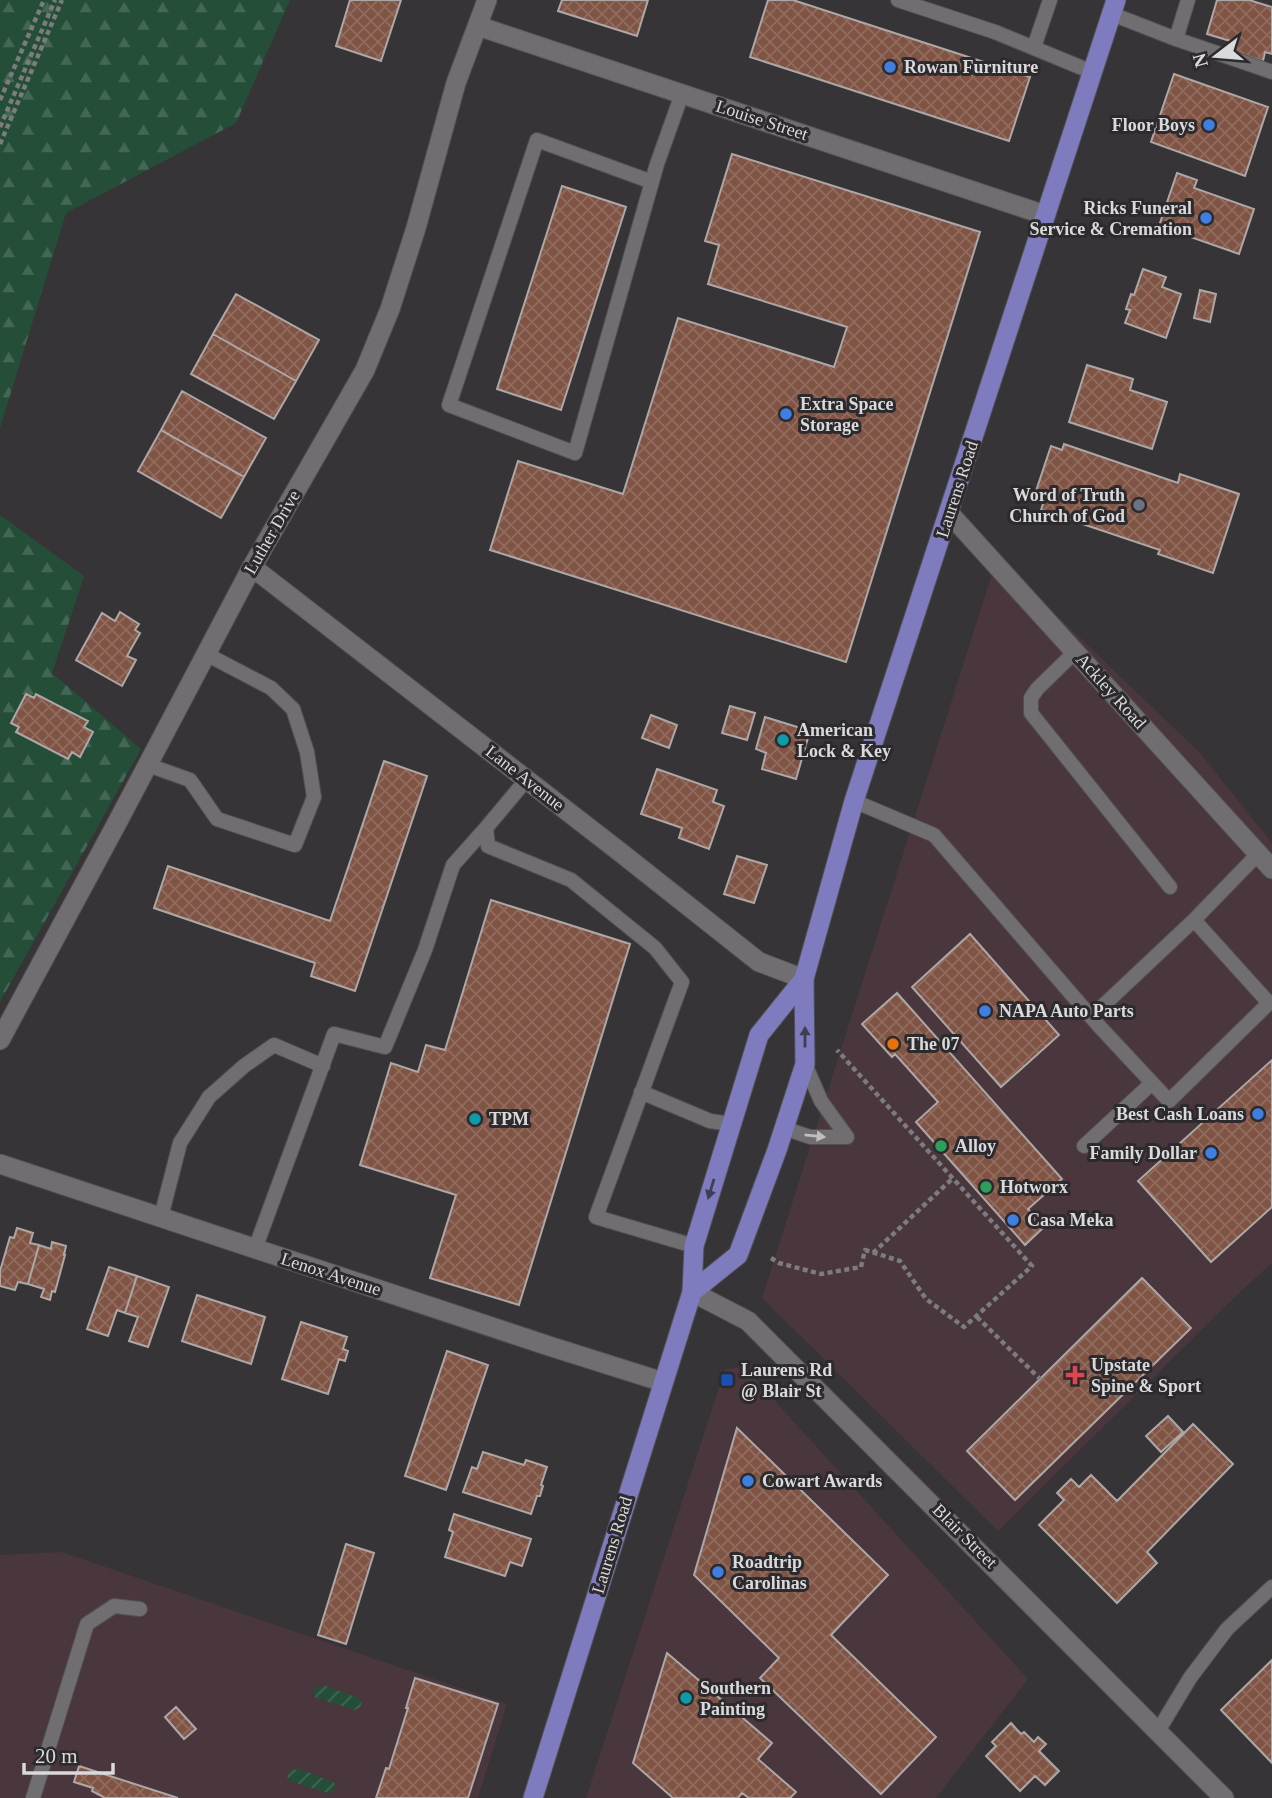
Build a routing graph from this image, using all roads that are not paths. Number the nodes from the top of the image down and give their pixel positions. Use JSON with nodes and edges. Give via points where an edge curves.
{"nodes":[{"id":1,"x":487,"y":0,"type":"edge"},
{"id":2,"x":898,"y":0,"type":"edge"},
{"id":3,"x":1050,"y":0,"type":"edge"},
{"id":4,"x":1188,"y":0,"type":"edge"},
{"id":5,"x":1114,"y":7,"type":"edge"},
{"id":6,"x":478,"y":26,"type":"junction"},
{"id":7,"x":1175,"y":39,"type":"junction"},
{"id":8,"x":1034,"y":47,"type":"junction"},
{"id":9,"x":1093,"y":72,"type":"junction"},
{"id":10,"x":1272,"y":72,"type":"edge"},
{"id":11,"x":682,"y":94,"type":"junction"},
{"id":12,"x":652,"y":182,"type":"junction"},
{"id":13,"x":1045,"y":215,"type":"junction"},
{"id":14,"x":949,"y":513,"type":"junction"},
{"id":15,"x":252,"y":567,"type":"junction"},
{"id":16,"x":1075,"y":652,"type":"junction"},
{"id":17,"x":206,"y":654,"type":"junction"},
{"id":18,"x":148,"y":765,"type":"junction"},
{"id":19,"x":527,"y":779,"type":"junction"},
{"id":20,"x":855,"y":801,"type":"junction"},
{"id":21,"x":486,"y":828,"type":"junction"},
{"id":22,"x":1258,"y":854,"type":"junction"},
{"id":23,"x":1272,"y":869,"type":"edge"},
{"id":24,"x":1170,"y":887,"type":"dead end"},
{"id":25,"x":1194,"y":920,"type":"junction"},
{"id":26,"x":804,"y":979,"type":"junction"},
{"id":27,"x":1091,"y":1017,"type":"junction"},
{"id":28,"x":0,"y":1040,"type":"edge"},
{"id":29,"x":805,"y":1064,"type":"junction"},
{"id":30,"x":323,"y":1066,"type":"junction"},
{"id":31,"x":1152,"y":1083,"type":"junction"},
{"id":32,"x":641,"y":1092,"type":"junction"},
{"id":33,"x":731,"y":1124,"type":"junction"},
{"id":34,"x":784,"y":1128,"type":"junction"},
{"id":35,"x":1084,"y":1146,"type":"dead end"},
{"id":36,"x":0,"y":1164,"type":"edge"},
{"id":37,"x":161,"y":1217,"type":"junction"},
{"id":38,"x":694,"y":1246,"type":"junction"},
{"id":39,"x":255,"y":1248,"type":"junction"},
{"id":40,"x":692,"y":1292,"type":"junction"},
{"id":41,"x":663,"y":1382,"type":"junction"},
{"id":42,"x":1272,"y":1587,"type":"edge"},
{"id":43,"x":140,"y":1609,"type":"dead end"},
{"id":44,"x":1158,"y":1731,"type":"junction"},
{"id":45,"x":33,"y":1798,"type":"edge"},
{"id":46,"x":533,"y":1798,"type":"edge"},
{"id":47,"x":1224,"y":1798,"type":"edge"}],
"edges":[{"from":1,"to":6,"type":"street","name":"Luther Drive"},
{"from":2,"to":8,"type":"lane"},
{"from":3,"to":8,"type":"lane"},
{"from":4,"to":7,"type":"lane"},
{"from":5,"to":7,"type":"lane"},
{"from":5,"to":9,"type":"main road","name":"Laurens Road"},
{"from":6,"to":11,"type":"street","name":"Louise Street"},
{"from":6,"to":15,"type":"street","name":"Luther Drive","via":[[456,83],[413,240],[365,370]]},
{"from":7,"to":10,"type":"lane"},
{"from":8,"to":9,"type":"lane"},
{"from":9,"to":13,"type":"main road","name":"Laurens Road"},
{"from":11,"to":12,"type":"lane"},
{"from":11,"to":13,"type":"street","name":"Louise Street"},
{"from":12,"to":12,"type":"lane","via":[[575,453],[449,405],[537,140]]},
{"from":13,"to":14,"type":"main road","name":"Laurens Road"},
{"from":14,"to":16,"type":"street","name":"Ackley Road"},
{"from":14,"to":20,"type":"main road","name":"Laurens Road"},
{"from":15,"to":17,"type":"street","name":"Luther Drive"},
{"from":15,"to":19,"type":"street","name":"Lane Avenue"},
{"from":16,"to":22,"type":"street","name":"Ackley Road"},
{"from":16,"to":24,"type":"lane","via":[[1037,689],[1031,698],[1031,713]]},
{"from":17,"to":18,"type":"street","name":"Luther Drive"},
{"from":17,"to":18,"type":"lane","via":[[271,688],[293,709],[307,751],[314,797],[295,845],[218,819],[190,780]]},
{"from":18,"to":28,"type":"street","name":"Luther Drive"},
{"from":19,"to":21,"type":"lane"},
{"from":19,"to":26,"type":"street","name":"Lane Avenue","via":[[759,962]]},
{"from":20,"to":26,"type":"main road","name":"Laurens Road"},
{"from":20,"to":27,"type":"lane","via":[[934,835]]},
{"from":21,"to":30,"type":"lane","via":[[453,865],[425,950],[385,1047],[334,1034]]},
{"from":21,"to":32,"type":"lane","via":[[488,846],[571,880],[655,948],[682,982]]},
{"from":22,"to":23,"type":"street","name":"Ackley Road"},
{"from":22,"to":25,"type":"lane"},
{"from":25,"to":27,"type":"lane"},
{"from":25,"to":31,"type":"lane","via":[[1269,1003],[1169,1101]]},
{"from":29,"to":26,"type":"main road","name":"Laurens Road","one_way":true},
{"from":26,"to":33,"type":"main road","name":"Laurens Road","via":[[759,1035]]},
{"from":27,"to":31,"type":"lane"},
{"from":29,"to":34,"type":"main road","name":"Laurens Road"},
{"from":34,"to":29,"type":"lane","one_way":true,"via":[[810,1137],[847,1138],[821,1101]]},
{"from":30,"to":37,"type":"lane","via":[[274,1045],[209,1097],[180,1143]]},
{"from":30,"to":39,"type":"lane"},
{"from":31,"to":35,"type":"lane"},
{"from":32,"to":33,"type":"lane","via":[[710,1121]]},
{"from":32,"to":38,"type":"lane","via":[[596,1217]]},
{"from":33,"to":38,"type":"main road","name":"Laurens Road","one_way":true},
{"from":34,"to":40,"type":"main road","name":"Laurens Road","via":[[738,1255]]},
{"from":36,"to":37,"type":"street","name":"Lenox Avenue"},
{"from":37,"to":39,"type":"street","name":"Lenox Avenue"},
{"from":38,"to":40,"type":"main road","name":"Laurens Road"},
{"from":39,"to":41,"type":"street","name":"Lenox Avenue"},
{"from":40,"to":41,"type":"main road","name":"Laurens Road"},
{"from":40,"to":44,"type":"street","name":"Blair Street","via":[[748,1321]]},
{"from":41,"to":46,"type":"main road","name":"Laurens Road"},
{"from":42,"to":44,"type":"lane","via":[[1227,1629],[1189,1678]]},
{"from":43,"to":45,"type":"lane","via":[[114,1606],[87,1624]]},
{"from":44,"to":47,"type":"street","name":"Blair Street"}]}
